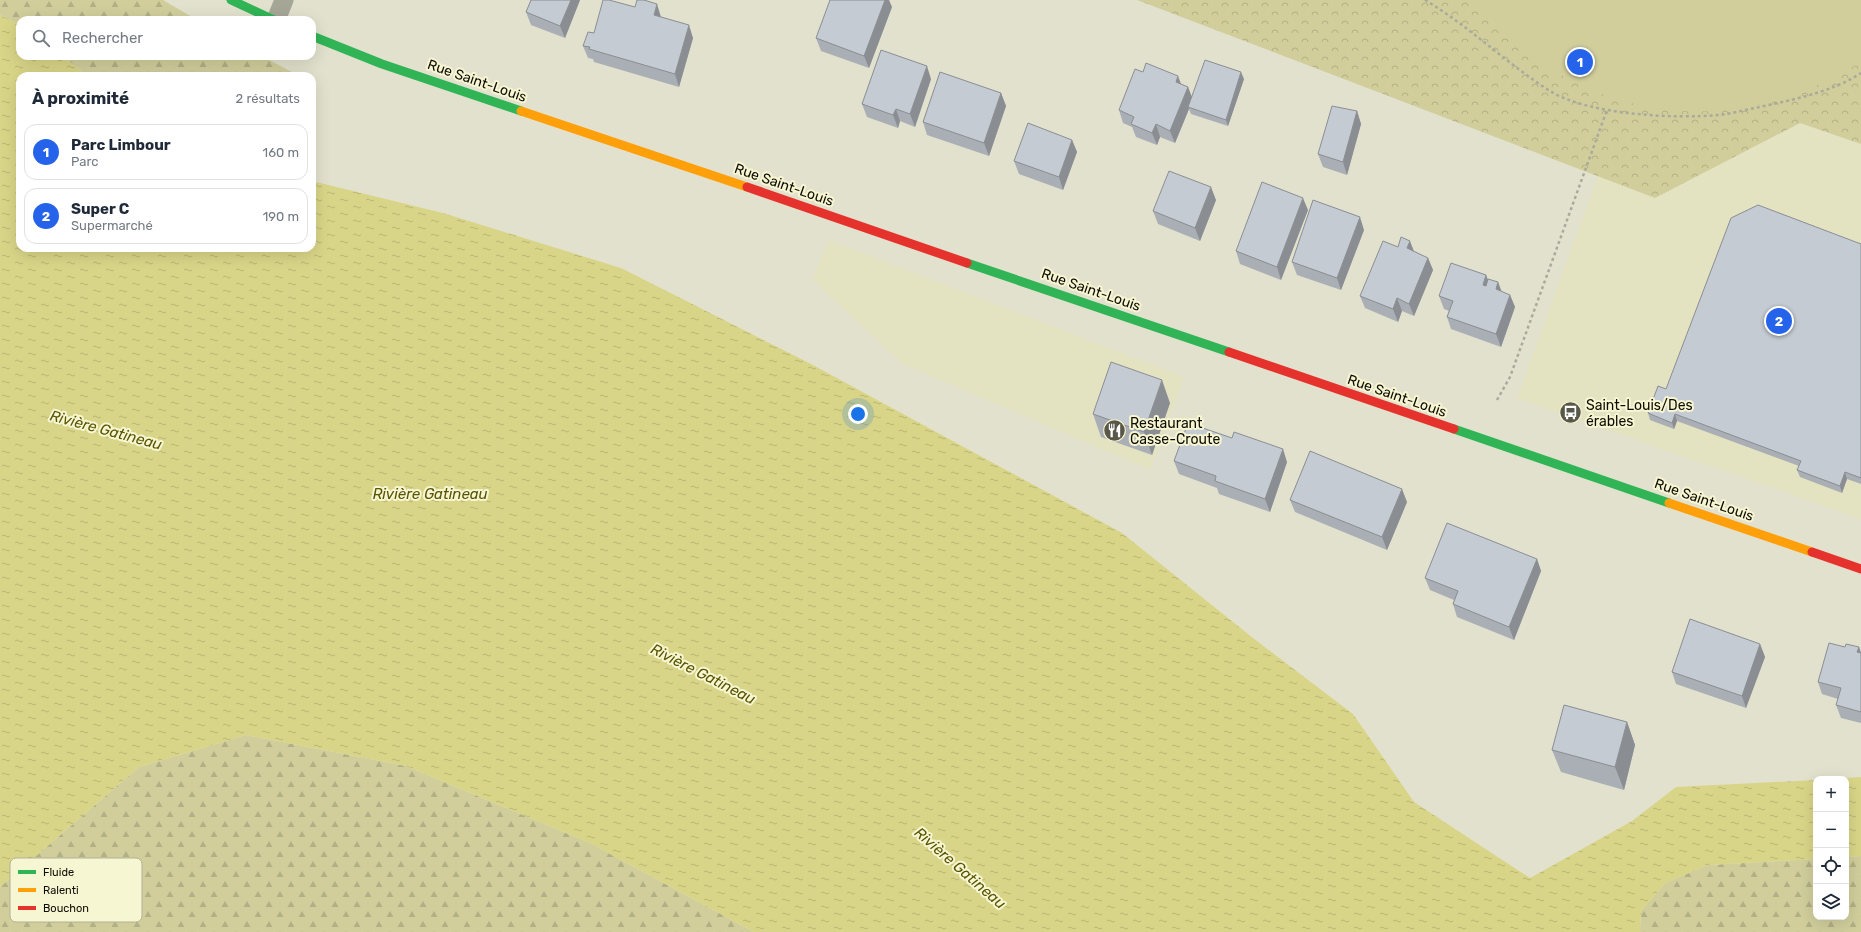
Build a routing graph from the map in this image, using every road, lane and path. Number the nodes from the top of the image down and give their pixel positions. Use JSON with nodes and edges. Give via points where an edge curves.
{"nodes":[{"id":1,"x":231,"y":0,"type":"edge"},
{"id":2,"x":284,"y":0,"type":"edge"},
{"id":3,"x":1425,"y":0,"type":"edge"},
{"id":4,"x":266,"y":16,"type":"edge"},
{"id":5,"x":277,"y":16,"type":"edge"},
{"id":6,"x":316,"y":38,"type":"edge"},
{"id":7,"x":1861,"y":73,"type":"edge"},
{"id":8,"x":1607,"y":110,"type":"junction"},
{"id":9,"x":1497,"y":400,"type":"dead end"},
{"id":10,"x":1861,"y":569,"type":"edge"}],
"edges":[{"from":1,"to":4,"type":"main road"},
{"from":2,"to":5,"type":"lane"},
{"from":3,"to":8,"type":"path","via":[[1550,91],[1582,105]]},
{"from":6,"to":10,"type":"main road","name":"Rue Saint-Louis","via":[[382,64],[766,193]]},
{"from":7,"to":8,"type":"path","via":[[1821,92],[1720,115],[1666,116]]},
{"from":8,"to":9,"type":"path","via":[[1510,377]]}]}
